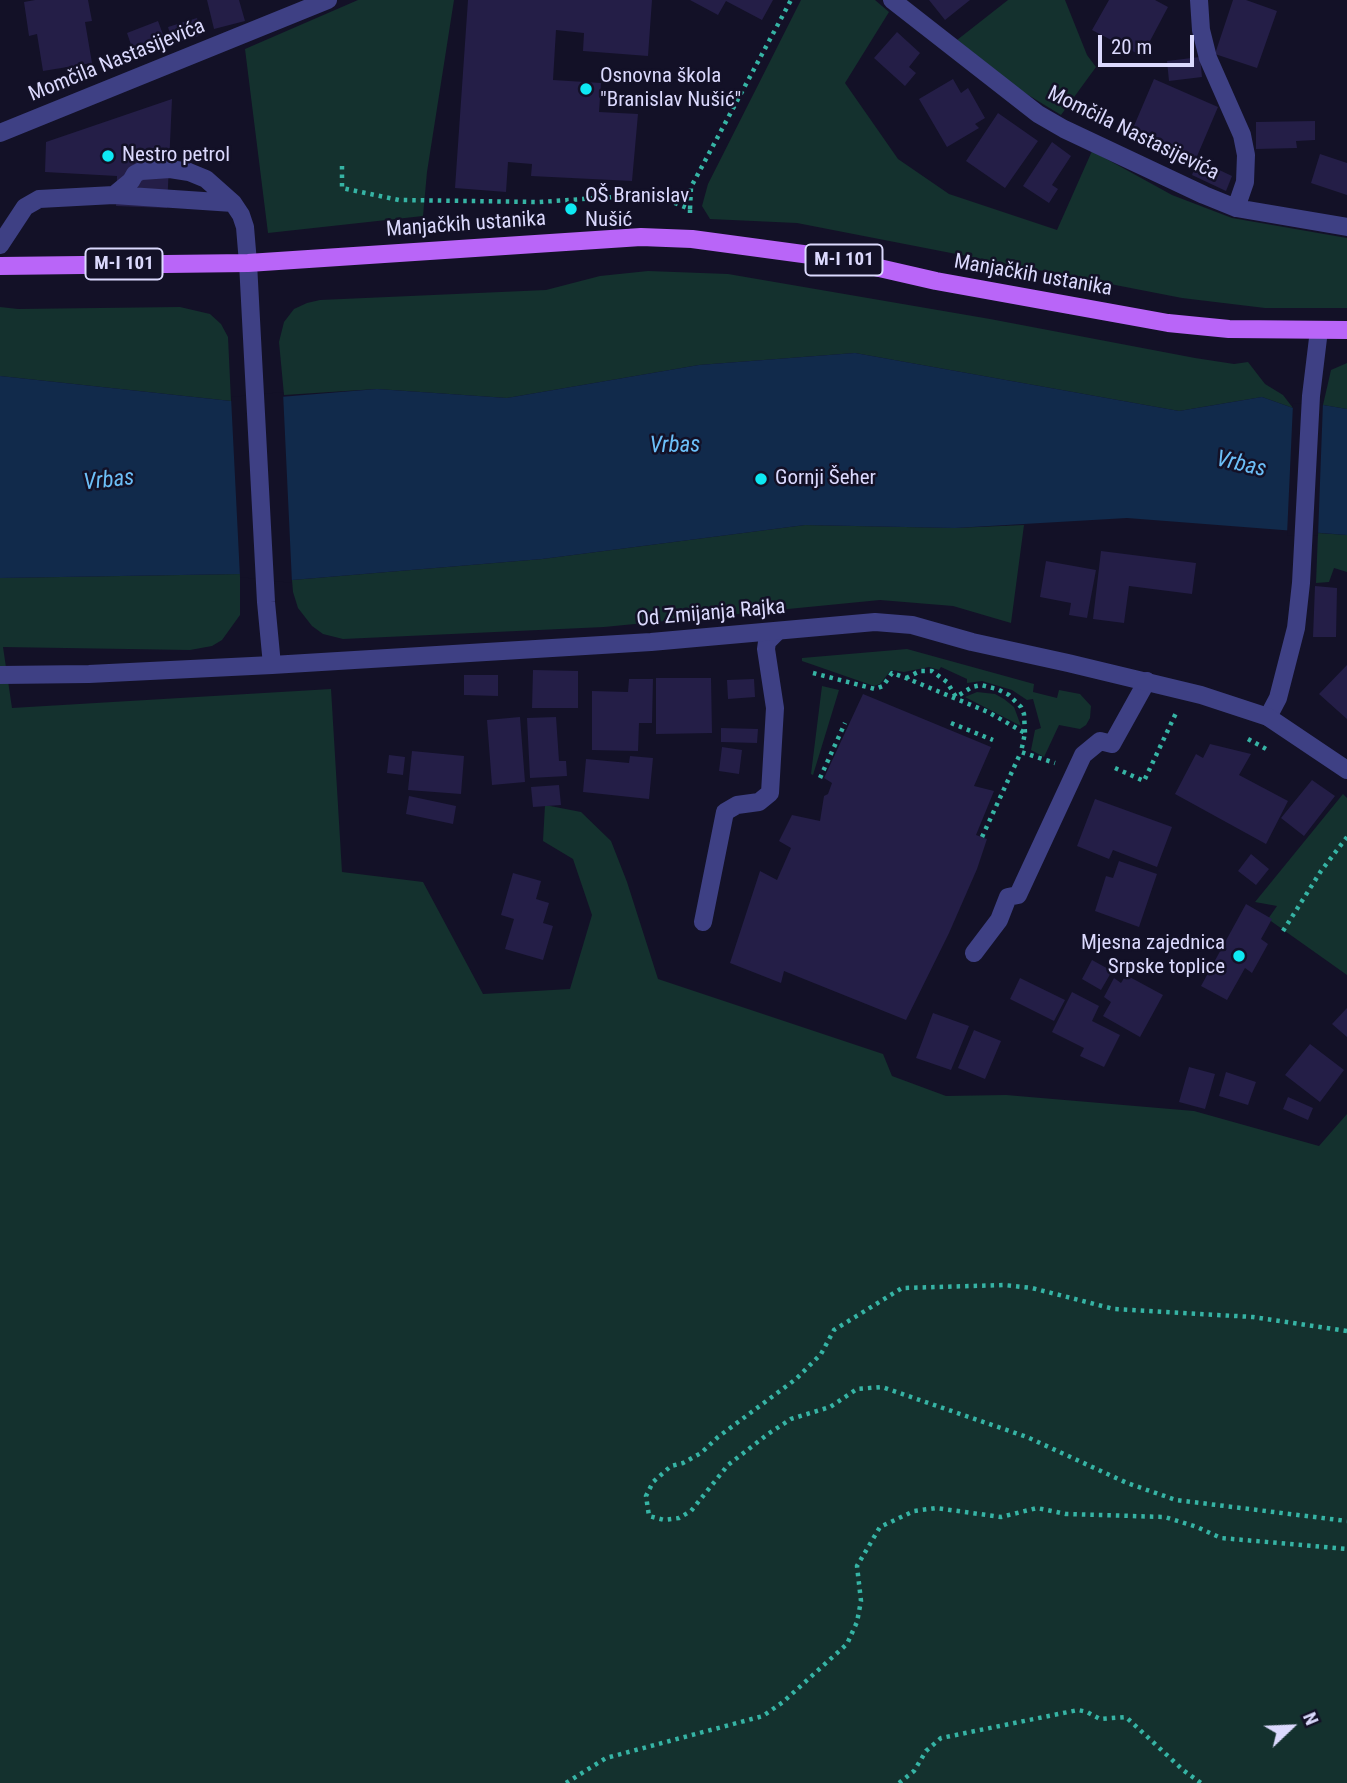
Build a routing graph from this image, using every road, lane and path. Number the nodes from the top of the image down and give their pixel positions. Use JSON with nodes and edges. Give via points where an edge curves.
{"nodes":[{"id":1,"x":328,"y":0,"type":"edge"},
{"id":2,"x":791,"y":0,"type":"edge"},
{"id":3,"x":892,"y":0,"type":"edge"},
{"id":4,"x":1199,"y":0,"type":"edge"},
{"id":5,"x":0,"y":133,"type":"edge"},
{"id":6,"x":342,"y":166,"type":"dead end"},
{"id":7,"x":114,"y":195,"type":"junction"},
{"id":8,"x":233,"y":203,"type":"junction"},
{"id":9,"x":1236,"y":208,"type":"junction"},
{"id":10,"x":690,"y":209,"type":"junction"},
{"id":11,"x":1347,"y":227,"type":"edge"},
{"id":12,"x":692,"y":239,"type":"junction"},
{"id":13,"x":0,"y":245,"type":"edge"},
{"id":14,"x":248,"y":263,"type":"junction"},
{"id":15,"x":0,"y":266,"type":"edge"},
{"id":16,"x":1319,"y":330,"type":"junction"},
{"id":17,"x":1347,"y":330,"type":"edge"},
{"id":18,"x":778,"y":631,"type":"junction"},
{"id":19,"x":936,"y":662,"type":"dead end"},
{"id":20,"x":272,"y":665,"type":"junction"},
{"id":21,"x":932,"y":671,"type":"junction"},
{"id":22,"x":813,"y":673,"type":"dead end"},
{"id":23,"x":0,"y":675,"type":"edge"},
{"id":24,"x":906,"y":678,"type":"junction"},
{"id":25,"x":1147,"y":681,"type":"junction"},
{"id":26,"x":956,"y":697,"type":"junction"},
{"id":27,"x":1181,"y":712,"type":"dead end"},
{"id":28,"x":1268,"y":717,"type":"junction"},
{"id":29,"x":845,"y":723,"type":"dead end"},
{"id":30,"x":951,"y":723,"type":"dead end"},
{"id":31,"x":1025,"y":733,"type":"junction"},
{"id":32,"x":1241,"y":735,"type":"dead end"},
{"id":33,"x":993,"y":740,"type":"dead end"},
{"id":34,"x":1021,"y":752,"type":"junction"},
{"id":35,"x":1272,"y":752,"type":"dead end"},
{"id":36,"x":1111,"y":766,"type":"dead end"},
{"id":37,"x":1075,"y":769,"type":"junction"},
{"id":38,"x":1347,"y":770,"type":"edge"},
{"id":39,"x":820,"y":778,"type":"dead end"},
{"id":40,"x":982,"y":837,"type":"dead end"},
{"id":41,"x":1347,"y":837,"type":"edge"},
{"id":42,"x":704,"y":922,"type":"dead end"},
{"id":43,"x":1283,"y":931,"type":"dead end"},
{"id":44,"x":974,"y":953,"type":"dead end"},
{"id":45,"x":1347,"y":1331,"type":"edge"},
{"id":46,"x":1347,"y":1521,"type":"edge"},
{"id":47,"x":1347,"y":1549,"type":"edge"},
{"id":48,"x":566,"y":1783,"type":"edge"},
{"id":49,"x":900,"y":1783,"type":"edge"},
{"id":50,"x":1201,"y":1783,"type":"edge"}],
"edges":[{"from":1,"to":5,"type":"street","name":"Momčila Nastasijevića"},
{"from":2,"to":10,"type":"path","via":[[691,187]]},
{"from":3,"to":9,"type":"street","name":"Momčila Nastasijevića","via":[[1038,114]]},
{"from":4,"to":9,"type":"street","via":[[1208,58],[1242,135],[1246,155],[1245,182]]},
{"from":6,"to":10,"type":"path","via":[[342,188],[399,200],[539,202],[628,196],[662,198]]},
{"from":7,"to":8,"type":"street"},
{"from":7,"to":8,"type":"street","via":[[138,172],[170,169],[206,178]]},
{"from":7,"to":13,"type":"street","via":[[39,200],[25,207]]},
{"from":8,"to":14,"type":"street","via":[[245,227]]},
{"from":9,"to":11,"type":"street","name":"Momčila Nastasijevića"},
{"from":10,"to":12,"type":"path"},
{"from":12,"to":14,"type":"main road","name":"Manjačkih ustanika","number":"M-I 101","via":[[628,238]]},
{"from":12,"to":16,"type":"main road","name":"Manjačkih ustanika","number":"M-I 101","via":[[840,259],[1168,323]]},
{"from":14,"to":15,"type":"main road","name":"Manjačkih ustanika","number":"M-I 101"},
{"from":14,"to":20,"type":"street"},
{"from":16,"to":17,"type":"main road","name":"Manjačkih ustanika","number":"M-I 101"},
{"from":16,"to":28,"type":"street","via":[[1296,628],[1286,673]]},
{"from":18,"to":20,"type":"street","name":"Od Zmijanja Rajka"},
{"from":18,"to":25,"type":"street","name":"Od Zmijanja Rajka","via":[[875,622],[912,625]]},
{"from":18,"to":42,"type":"street","via":[[766,649],[775,708],[770,793],[759,802],[725,812]]},
{"from":19,"to":21,"type":"path"},
{"from":20,"to":23,"type":"street","name":"Od Zmijanja Rajka"},
{"from":21,"to":24,"type":"path"},
{"from":21,"to":26,"type":"path","via":[[947,682]]},
{"from":22,"to":24,"type":"path","via":[[875,689],[892,673]]},
{"from":24,"to":26,"type":"path"},
{"from":25,"to":28,"type":"street","name":"Od Zmijanja Rajka"},
{"from":25,"to":37,"type":"street","via":[[1112,744],[1094,744]]},
{"from":26,"to":31,"type":"path"},
{"from":26,"to":31,"type":"path","via":[[981,685],[1009,695],[1021,707]]},
{"from":27,"to":36,"type":"path","via":[[1172,708],[1176,713],[1144,781]]},
{"from":28,"to":38,"type":"street","name":"Od Zmijanja Rajka"},
{"from":29,"to":39,"type":"path"},
{"from":30,"to":33,"type":"path"},
{"from":31,"to":34,"type":"path"},
{"from":32,"to":35,"type":"path"},
{"from":34,"to":37,"type":"path"},
{"from":34,"to":40,"type":"path"},
{"from":37,"to":44,"type":"street","via":[[1018,895],[1008,897],[999,920]]},
{"from":41,"to":43,"type":"path"},
{"from":45,"to":46,"type":"path","via":[[1253,1317],[1114,1309],[1004,1285],[902,1288],[834,1330],[821,1354],[796,1379],[701,1453],[671,1466],[653,1482],[646,1496],[649,1516],[679,1518],[691,1511],[729,1465],[768,1434],[857,1389],[882,1387],[1027,1437],[1176,1500]]},
{"from":47,"to":48,"type":"path","via":[[1221,1538],[1165,1517],[1066,1514],[1037,1508],[1001,1517],[944,1509],[914,1511],[880,1527],[857,1566],[861,1601],[847,1644],[783,1702],[763,1716],[606,1758]]},
{"from":49,"to":50,"type":"path","via":[[942,1738],[1078,1710],[1100,1719],[1126,1717]]}]}
